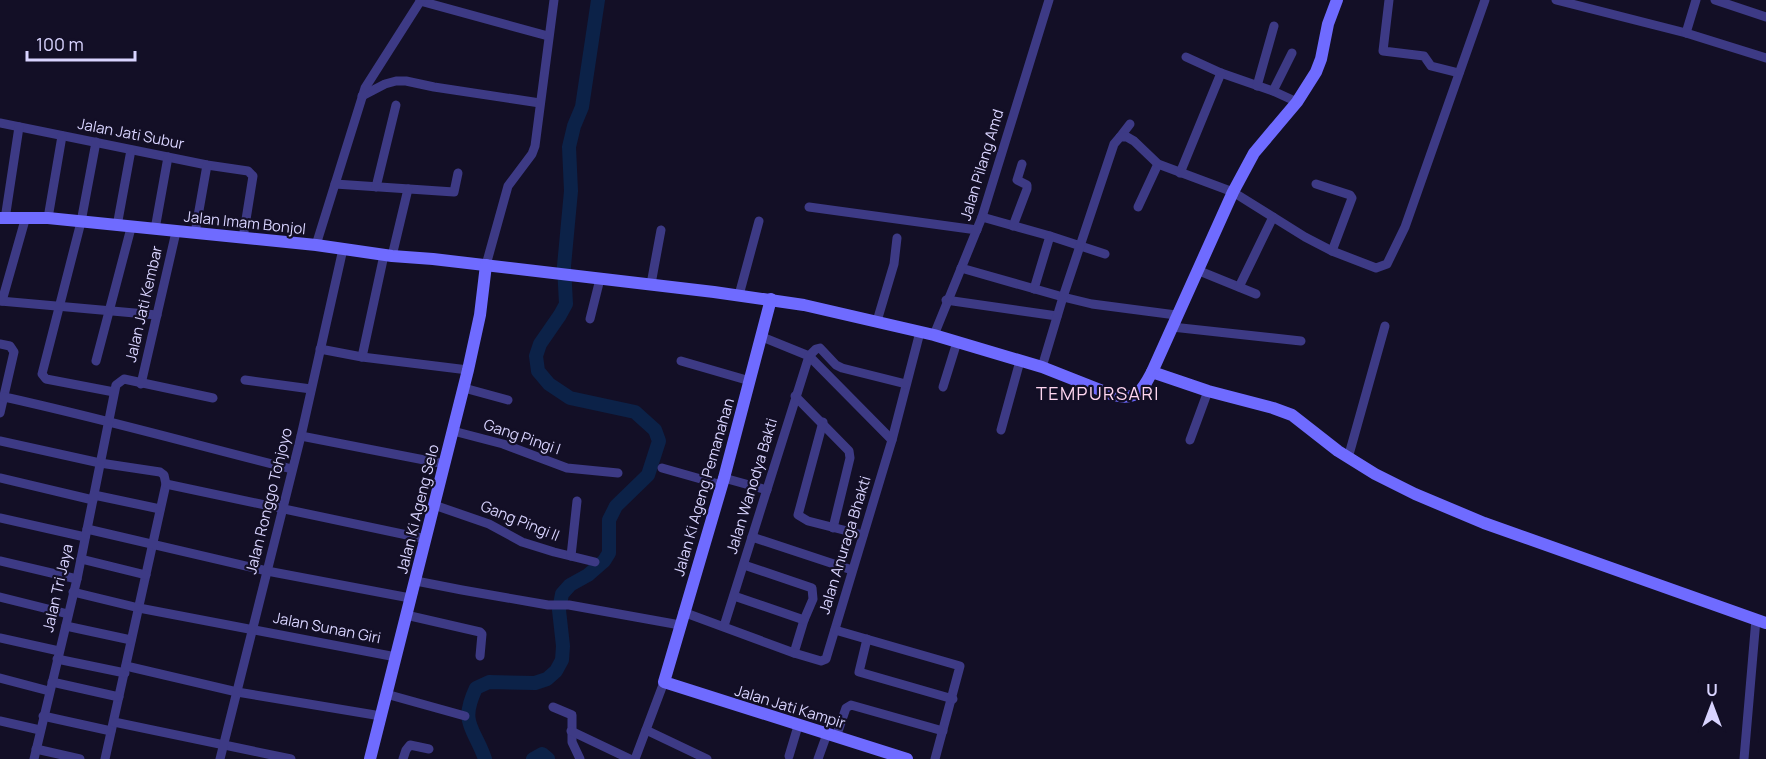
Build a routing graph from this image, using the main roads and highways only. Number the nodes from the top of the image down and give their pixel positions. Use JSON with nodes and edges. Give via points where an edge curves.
{"nodes":[{"id":1,"x":1337,"y":0,"type":"edge"},
{"id":2,"x":3,"y":218,"type":"edge"},
{"id":3,"x":486,"y":265,"type":"junction"},
{"id":4,"x":771,"y":299,"type":"junction"},
{"id":5,"x":1152,"y":372,"type":"junction"},
{"id":6,"x":1761,"y":621,"type":"edge"},
{"id":7,"x":664,"y":682,"type":"joint"},
{"id":8,"x":370,"y":759,"type":"edge"},
{"id":9,"x":907,"y":759,"type":"edge"}],
"edges":[{"from":1,"to":5,"type":"main road","name":"Jalan Imam Bonjol","via":[[1316,72],[1297,102],[1262,142],[1233,192]]},
{"from":2,"to":3,"type":"main road","name":"Jalan Imam Bonjol","via":[[48,218]]},
{"from":3,"to":4,"type":"main road","name":"Jalan Imam Bonjol"},
{"from":3,"to":8,"type":"main road","name":"Jalan Ki Ageng Selo","via":[[464,388]]},
{"from":4,"to":5,"type":"main road","name":"Jalan Imam Bonjol","via":[[934,335],[1042,367],[1125,398],[1140,392]]},
{"from":4,"to":7,"type":"main road","name":"Jalan Ki Ageng Pemanahan"},
{"from":5,"to":6,"type":"main road","via":[[1292,415],[1348,458],[1400,487],[1484,523]]},
{"from":7,"to":9,"type":"main road","name":"Jalan Jati Kampir"}]}
